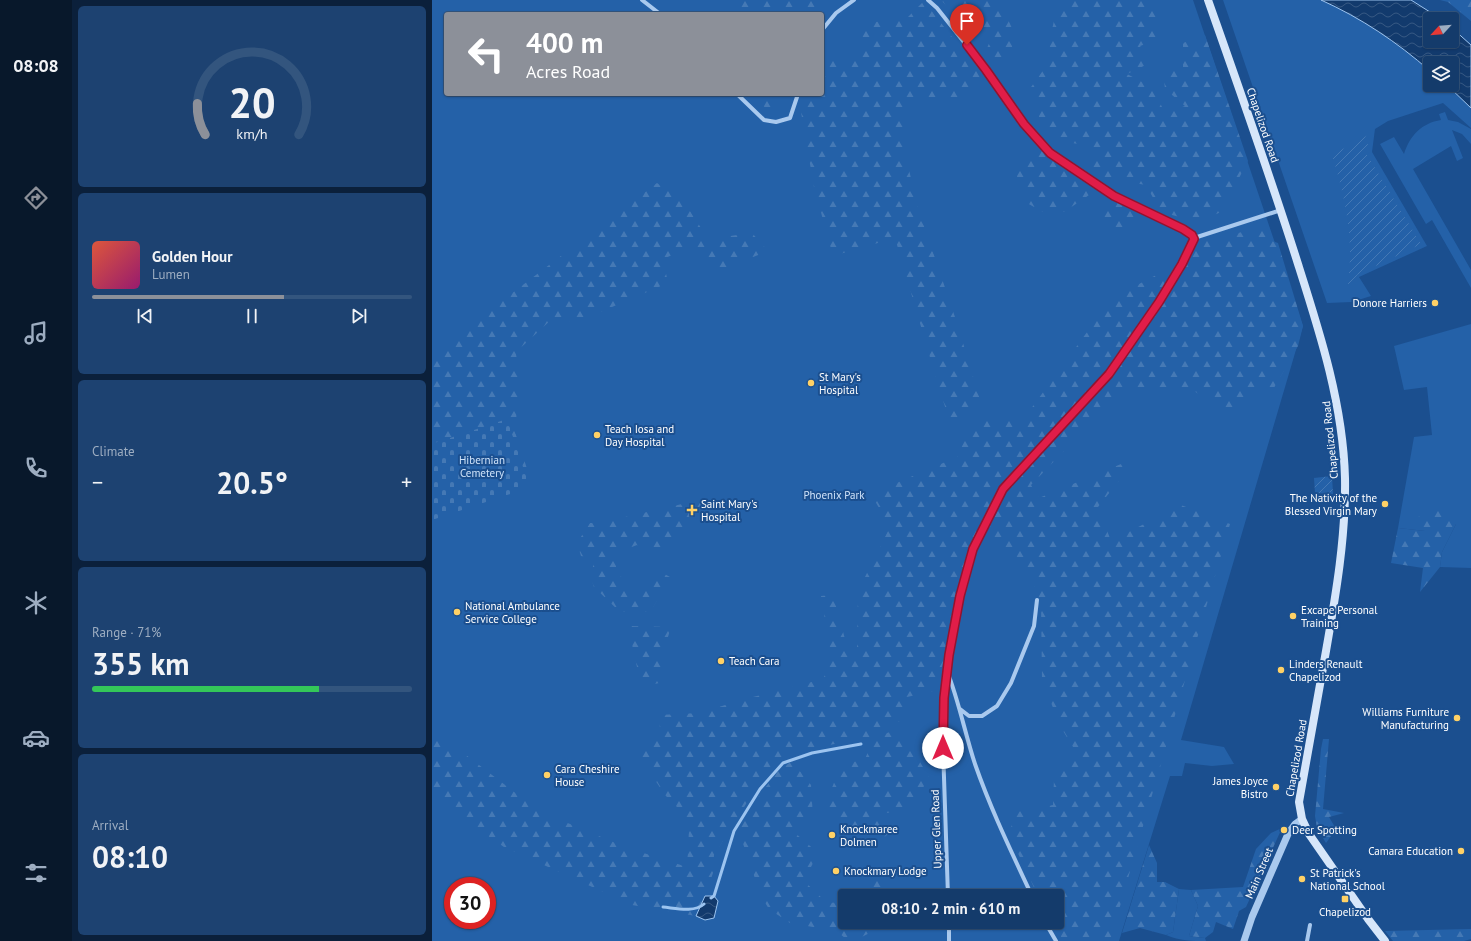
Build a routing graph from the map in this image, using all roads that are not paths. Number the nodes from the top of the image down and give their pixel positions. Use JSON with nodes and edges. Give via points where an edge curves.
{"nodes":[{"id":1,"x":642,"y":0,"type":"edge"},
{"id":2,"x":854,"y":0,"type":"edge"},
{"id":3,"x":928,"y":0,"type":"edge"},
{"id":4,"x":1208,"y":0,"type":"edge"},
{"id":5,"x":657,"y":12,"type":"edge"},
{"id":6,"x":824,"y":28,"type":"edge"},
{"id":7,"x":739,"y":96,"type":"edge"},
{"id":8,"x":797,"y":96,"type":"edge"},
{"id":9,"x":1281,"y":210,"type":"junction"},
{"id":10,"x":1194,"y":238,"type":"junction"},
{"id":11,"x":1036,"y":600,"type":"dead end"},
{"id":12,"x":947,"y":670,"type":"junction"},
{"id":13,"x":959,"y":709,"type":"junction"},
{"id":14,"x":1302,"y":819,"type":"junction"},
{"id":15,"x":948,"y":889,"type":"edge"},
{"id":16,"x":1029,"y":889,"type":"edge"},
{"id":17,"x":1310,"y":925,"type":"dead end"},
{"id":18,"x":949,"y":929,"type":"edge"},
{"id":19,"x":1049,"y":929,"type":"edge"},
{"id":20,"x":949,"y":941,"type":"edge"},
{"id":21,"x":1056,"y":941,"type":"edge"},
{"id":22,"x":1244,"y":941,"type":"edge"},
{"id":23,"x":1307,"y":941,"type":"edge"},
{"id":24,"x":1385,"y":941,"type":"edge"}],
"edges":[{"from":1,"to":5,"type":"street"},
{"from":2,"to":6,"type":"street","via":[[836,13]]},
{"from":3,"to":10,"type":"street","via":[[986,70],[1024,124],[1050,153],[1114,196],[1183,229]]},
{"from":4,"to":9,"type":"main road","name":"Chapelizod Road"},
{"from":7,"to":8,"type":"street","via":[[764,120],[776,122],[790,118]]},
{"from":9,"to":10,"type":"street"},
{"from":9,"to":14,"type":"main road","name":"Chapelizod Road","via":[[1331,371],[1338,406],[1345,476],[1342,548],[1299,802]]},
{"from":10,"to":12,"type":"street","name":"Upper Glen Road","via":[[1159,302],[1109,374],[1003,489],[973,549],[960,596]]},
{"from":11,"to":13,"type":"street","via":[[1034,626],[1011,683],[997,706],[982,716],[969,716]]},
{"from":12,"to":13,"type":"street"},
{"from":12,"to":15,"type":"street","name":"Upper Glen Road","via":[[943,748]]},
{"from":13,"to":16,"type":"street","via":[[975,763],[998,823]]},
{"from":14,"to":22,"type":"street","name":"Main Street","via":[[1288,834]]},
{"from":14,"to":24,"type":"main road","name":"Chapelizod Road","via":[[1309,834]]},
{"from":17,"to":23,"type":"street"},
{"from":18,"to":20,"type":"street"},
{"from":19,"to":21,"type":"street"}]}
